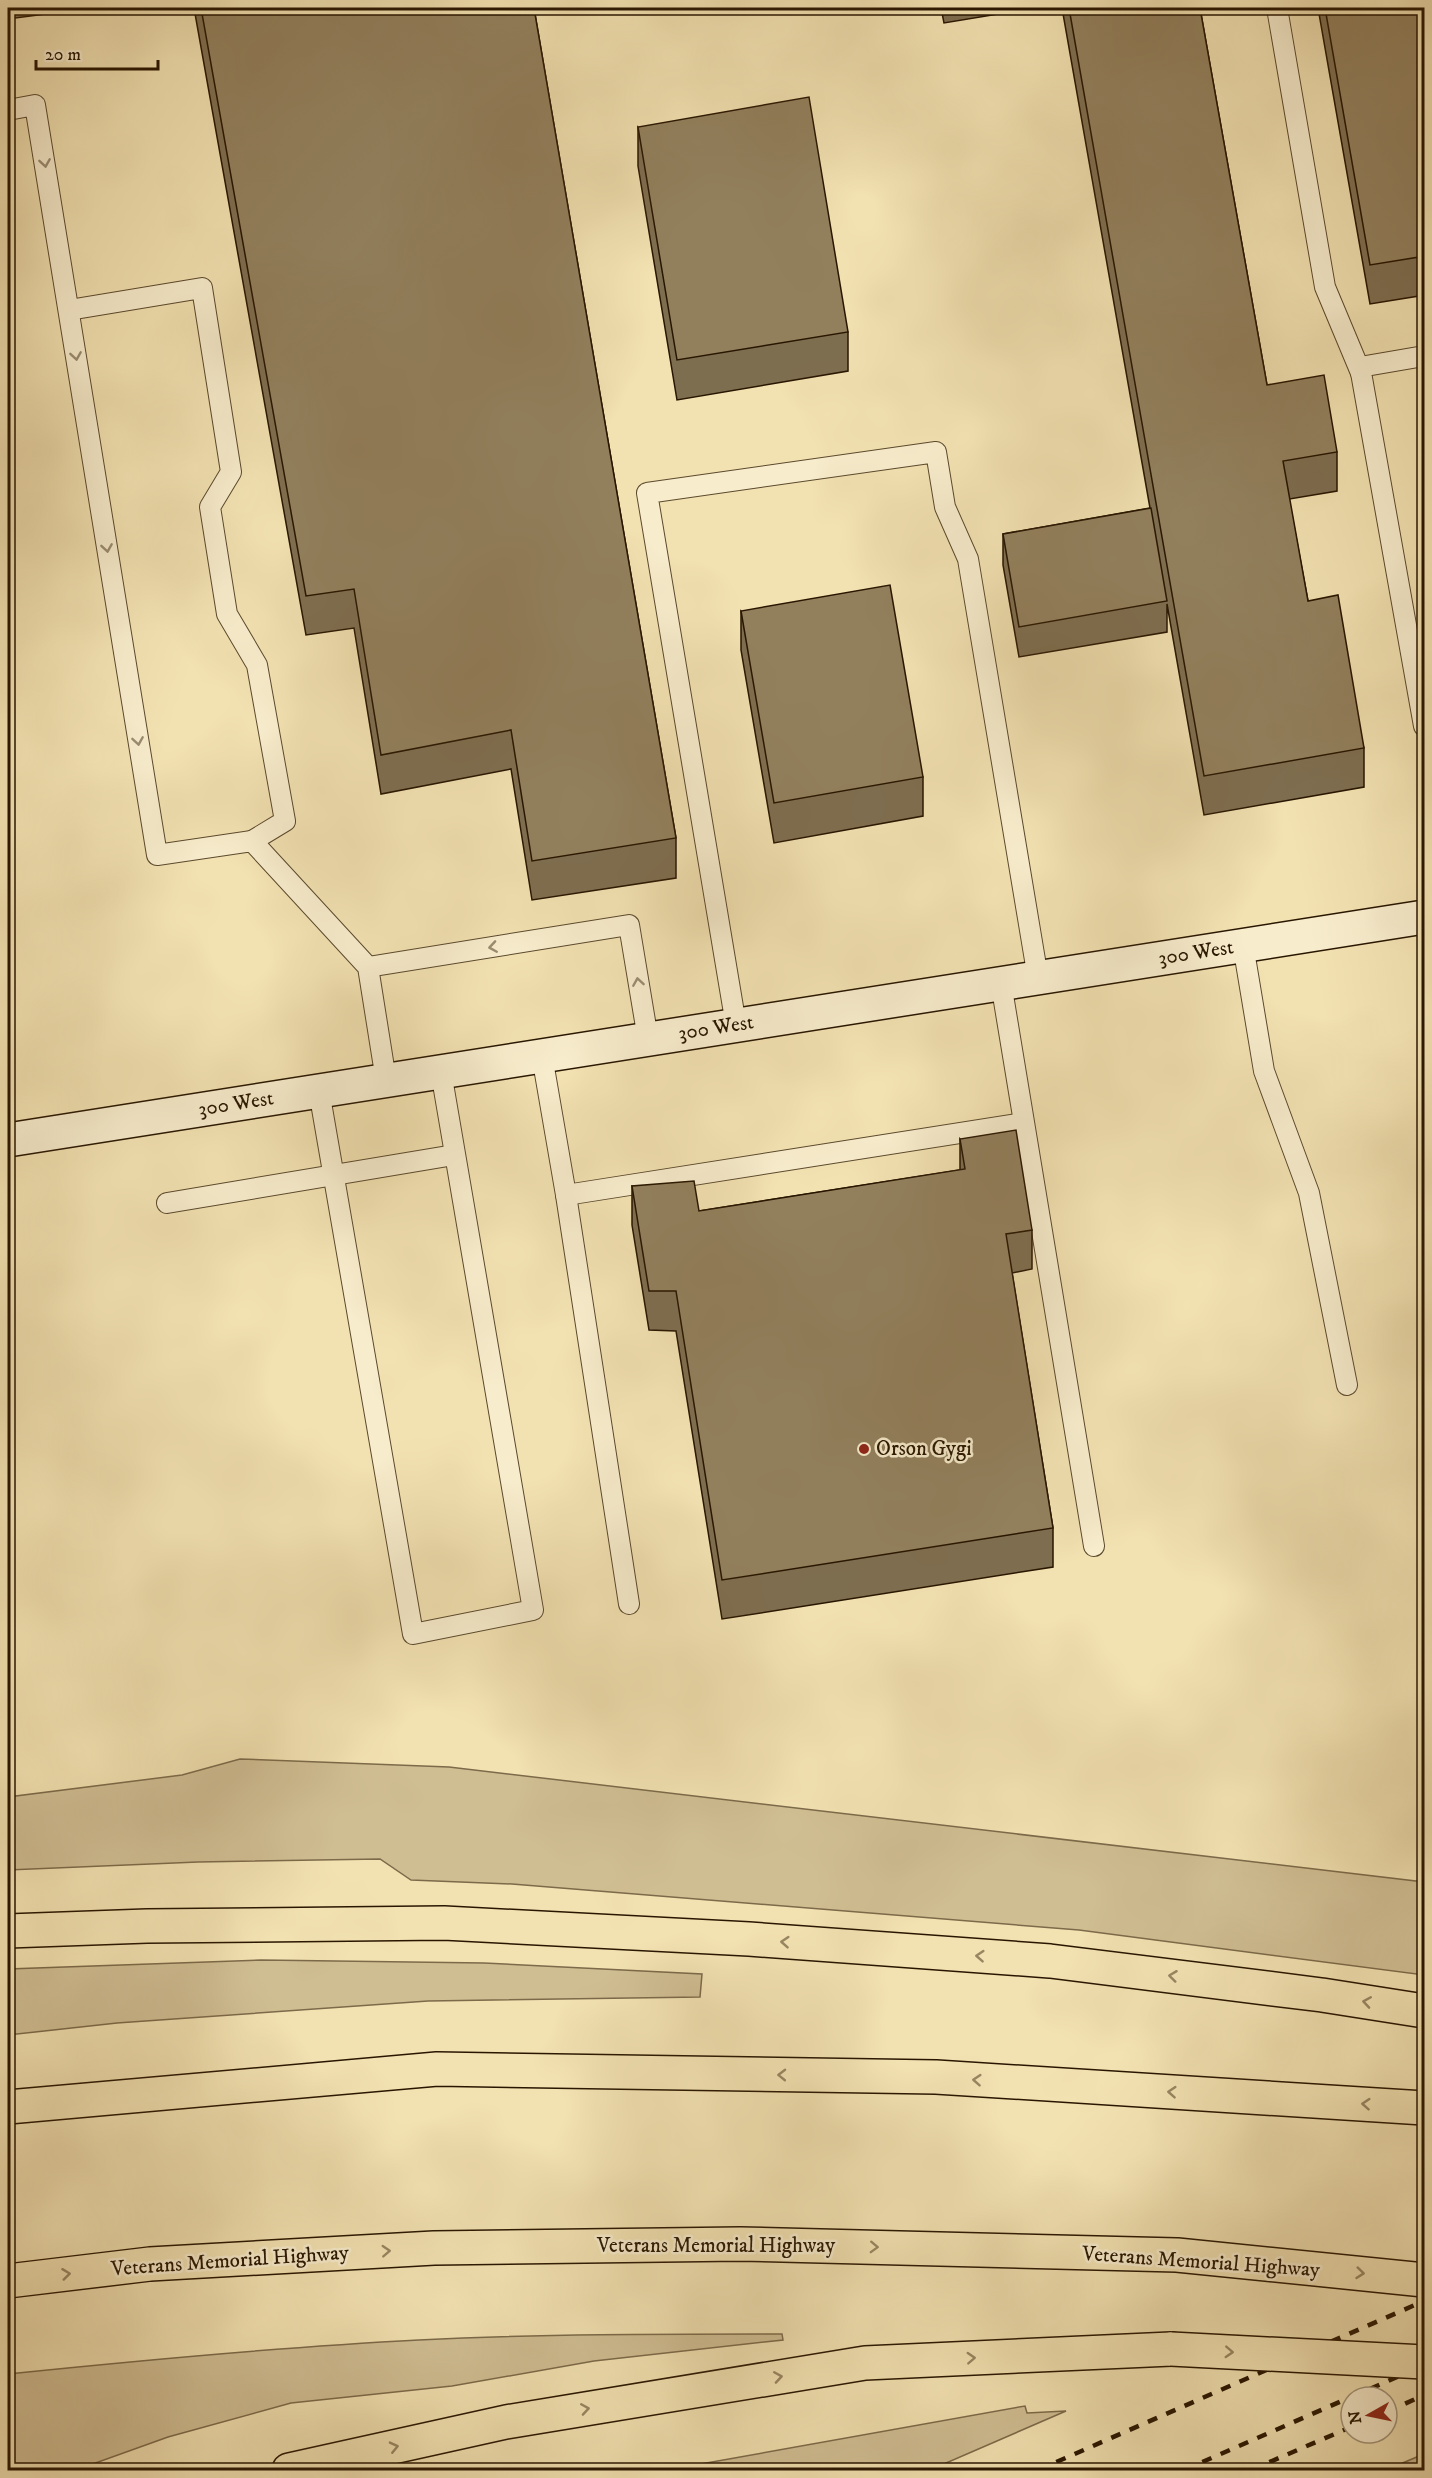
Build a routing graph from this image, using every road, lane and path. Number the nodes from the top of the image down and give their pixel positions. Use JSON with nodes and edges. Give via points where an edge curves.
{"nodes":[{"id":1,"x":1277,"y":8,"type":"edge"},
{"id":2,"x":8,"y":110,"type":"edge"},
{"id":3,"x":69,"y":310,"type":"junction"},
{"id":4,"x":1425,"y":356,"type":"edge"},
{"id":5,"x":1361,"y":373,"type":"junction"},
{"id":6,"x":1425,"y":726,"type":"edge"},
{"id":7,"x":252,"y":841,"type":"junction"},
{"id":8,"x":1425,"y":917,"type":"edge"},
{"id":9,"x":1243,"y":945,"type":"junction"},
{"id":10,"x":368,"y":967,"type":"junction"},
{"id":11,"x":1038,"y":978,"type":"junction"},
{"id":12,"x":1001,"y":983,"type":"junction"},
{"id":13,"x":736,"y":1025,"type":"junction"},
{"id":14,"x":648,"y":1039,"type":"junction"},
{"id":15,"x":542,"y":1056,"type":"junction"},
{"id":16,"x":441,"y":1072,"type":"junction"},
{"id":17,"x":386,"y":1080,"type":"junction"},
{"id":18,"x":319,"y":1091,"type":"junction"},
{"id":19,"x":1023,"y":1123,"type":"junction"},
{"id":20,"x":8,"y":1140,"type":"edge"},
{"id":21,"x":454,"y":1155,"type":"junction"},
{"id":22,"x":333,"y":1175,"type":"junction"},
{"id":23,"x":566,"y":1195,"type":"junction"},
{"id":24,"x":167,"y":1203,"type":"dead end"},
{"id":25,"x":1347,"y":1385,"type":"dead end"},
{"id":26,"x":1094,"y":1546,"type":"dead end"},
{"id":27,"x":628,"y":1604,"type":"dead end"},
{"id":28,"x":8,"y":1931,"type":"edge"},
{"id":29,"x":1425,"y":2011,"type":"edge"},
{"id":30,"x":8,"y":2107,"type":"edge"},
{"id":31,"x":1425,"y":2108,"type":"edge"},
{"id":32,"x":1425,"y":2280,"type":"edge"},
{"id":33,"x":8,"y":2281,"type":"edge"},
{"id":34,"x":1425,"y":2362,"type":"edge"},
{"id":35,"x":289,"y":2470,"type":"edge"}],
"edges":[{"from":1,"to":5,"type":"lane","via":[[1325,287]]},
{"from":2,"to":3,"type":"lane","one_way":true,"via":[[36,105]]},
{"from":3,"to":7,"type":"lane","one_way":true,"via":[[157,855]]},
{"from":3,"to":7,"type":"lane","via":[[202,288],[231,472],[210,507],[211,518],[227,615],[257,665],[285,821]]},
{"from":4,"to":5,"type":"lane","via":[[1360,367]]},
{"from":5,"to":6,"type":"lane"},
{"from":7,"to":10,"type":"lane"},
{"from":8,"to":9,"type":"street","name":"300 West"},
{"from":9,"to":11,"type":"street","name":"300 West"},
{"from":9,"to":25,"type":"lane","via":[[1264,1071],[1309,1193]]},
{"from":14,"to":10,"type":"lane","one_way":true,"via":[[629,925]]},
{"from":10,"to":17,"type":"lane"},
{"from":11,"to":12,"type":"street","name":"300 West"},
{"from":11,"to":13,"type":"lane","via":[[968,559],[945,507],[936,452],[647,493]]},
{"from":12,"to":13,"type":"street","name":"300 West"},
{"from":12,"to":19,"type":"lane"},
{"from":13,"to":14,"type":"street","name":"300 West"},
{"from":14,"to":15,"type":"street","name":"300 West"},
{"from":15,"to":16,"type":"street","name":"300 West"},
{"from":15,"to":23,"type":"lane"},
{"from":16,"to":17,"type":"street","name":"300 West"},
{"from":16,"to":21,"type":"lane"},
{"from":17,"to":18,"type":"street","name":"300 West"},
{"from":18,"to":20,"type":"street","name":"300 West"},
{"from":18,"to":22,"type":"lane"},
{"from":19,"to":23,"type":"lane"},
{"from":19,"to":26,"type":"lane"},
{"from":21,"to":22,"type":"lane"},
{"from":21,"to":22,"type":"lane","via":[[533,1610],[413,1634]]},
{"from":22,"to":24,"type":"lane"},
{"from":23,"to":27,"type":"lane"},
{"from":29,"to":28,"type":"highway","one_way":true,"via":[[1050,1961],[749,1940],[444,1923]]},
{"from":31,"to":30,"type":"highway","one_way":true,"via":[[936,2077],[436,2070]]},
{"from":33,"to":32,"type":"highway","name":"Veterans Memorial Highway","one_way":true,"via":[[150,2264],[446,2248],[740,2244],[1177,2255]]},
{"from":35,"to":34,"type":"highway","one_way":true,"bridge":true,"via":[[506,2422],[865,2363],[1171,2349]]}]}
